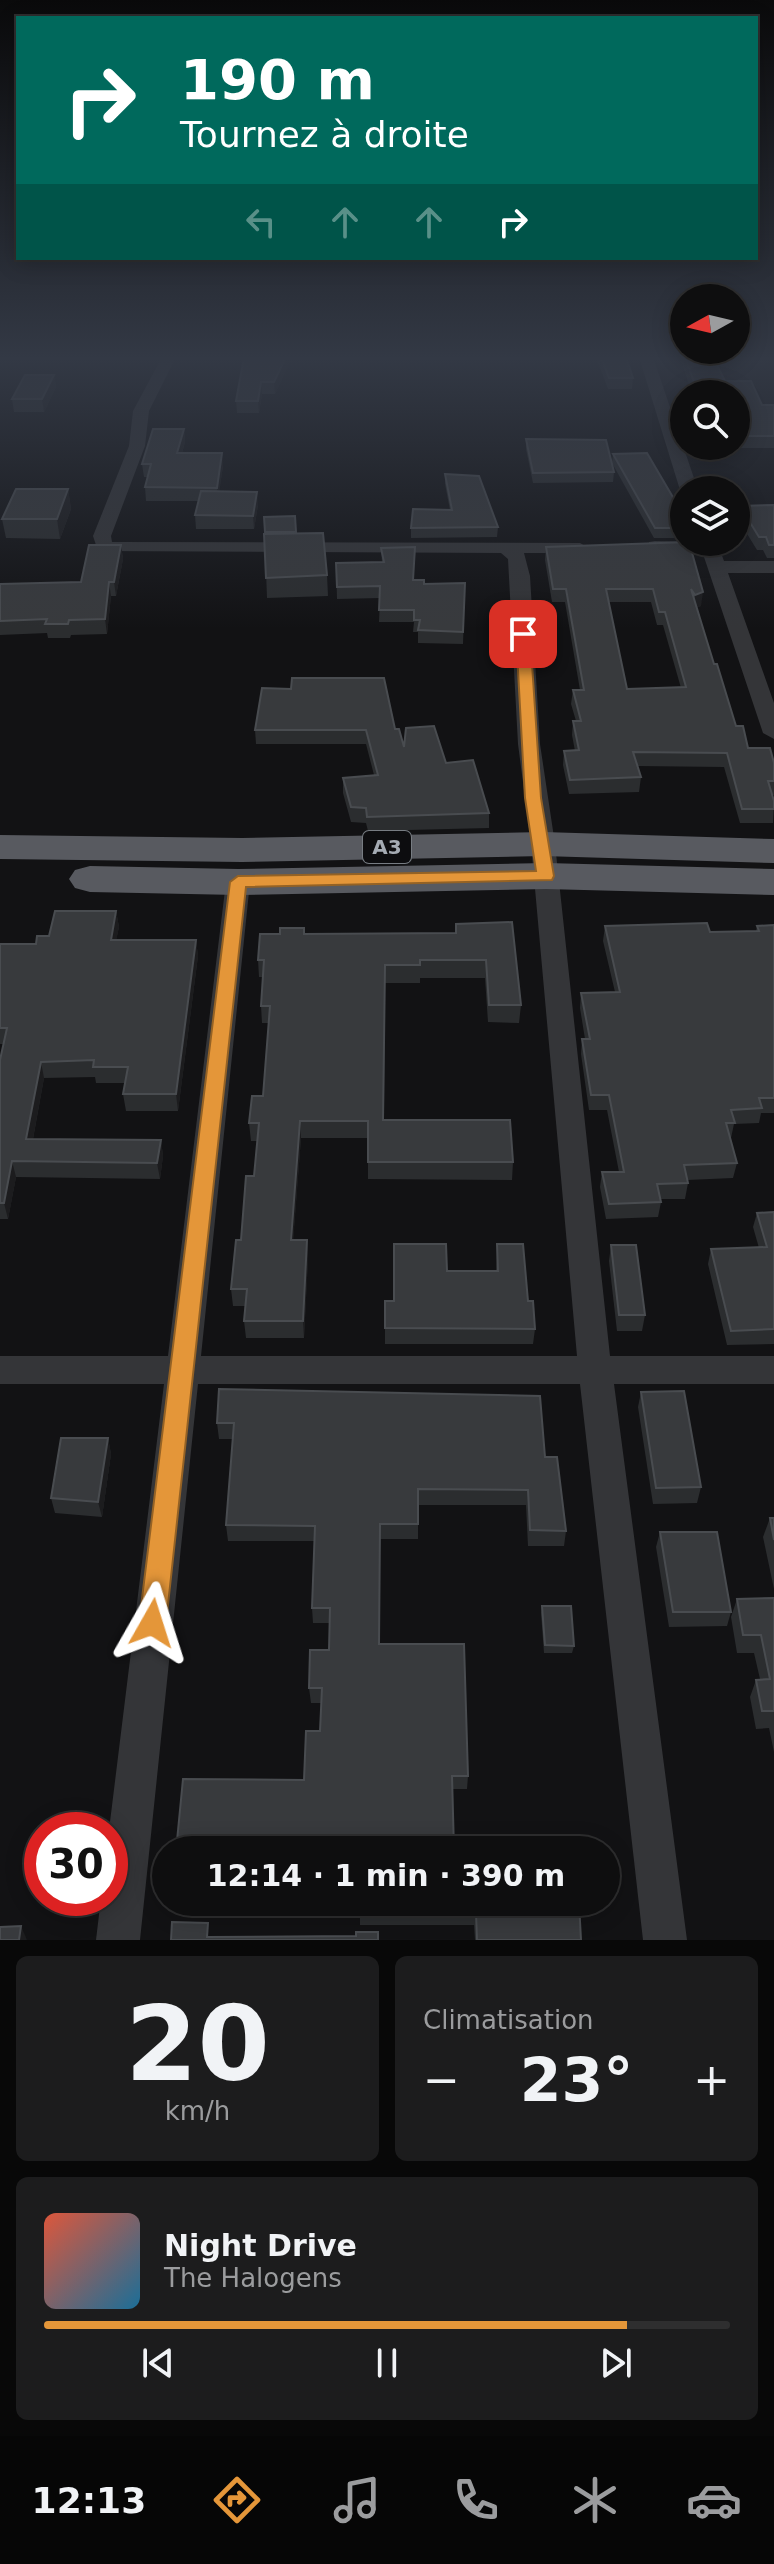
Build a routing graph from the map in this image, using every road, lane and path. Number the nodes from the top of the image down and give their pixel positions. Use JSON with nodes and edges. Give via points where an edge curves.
{"nodes":[{"id":1,"x":136,"y":448,"type":"edge"},
{"id":2,"x":675,"y":448,"type":"edge"},
{"id":3,"x":684,"y":476,"type":"edge"},
{"id":4,"x":670,"y":546,"type":"edge"},
{"id":5,"x":597,"y":547,"type":"edge"},
{"id":6,"x":639,"y":547,"type":"edge"},
{"id":7,"x":507,"y":549,"type":"junction"},
{"id":8,"x":713,"y":556,"type":"edge"},
{"id":9,"x":717,"y":567,"type":"junction"},
{"id":10,"x":774,"y":567,"type":"edge"},
{"id":11,"x":773,"y":726,"type":"edge"},
{"id":12,"x":0,"y":847,"type":"edge"},
{"id":13,"x":774,"y":851,"type":"edge"},
{"id":14,"x":544,"y":860,"type":"junction"},
{"id":15,"x":0,"y":878,"type":"edge"},
{"id":16,"x":238,"y":882,"type":"junction"},
{"id":17,"x":774,"y":882,"type":"edge"},
{"id":18,"x":180,"y":1369,"type":"junction"},
{"id":19,"x":595,"y":1369,"type":"junction"},
{"id":20,"x":0,"y":1370,"type":"edge"},
{"id":21,"x":774,"y":1370,"type":"edge"},
{"id":22,"x":118,"y":1940,"type":"edge"},
{"id":23,"x":665,"y":1940,"type":"edge"}],
"edges":[{"from":1,"to":7,"type":"street","via":[[102,536],[104,547]]},
{"from":2,"to":3,"type":"street"},
{"from":4,"to":6,"type":"street"},
{"from":5,"to":7,"type":"street"},
{"from":7,"to":14,"type":"street","via":[[517,557],[521,576],[524,692]]},
{"from":8,"to":9,"type":"street"},
{"from":9,"to":10,"type":"street"},
{"from":9,"to":11,"type":"street"},
{"from":12,"to":14,"type":"highway","number":"A3"},
{"from":13,"to":14,"type":"highway","number":"A3"},
{"from":14,"to":16,"type":"highway","number":"A3"},
{"from":14,"to":17,"type":"highway","number":"A3"},
{"from":14,"to":19,"type":"street"},
{"from":15,"to":16,"type":"highway","number":"A3"},
{"from":16,"to":18,"type":"street"},
{"from":18,"to":19,"type":"street"},
{"from":18,"to":20,"type":"street"},
{"from":18,"to":22,"type":"street"},
{"from":19,"to":21,"type":"street"},
{"from":19,"to":23,"type":"street"}]}
